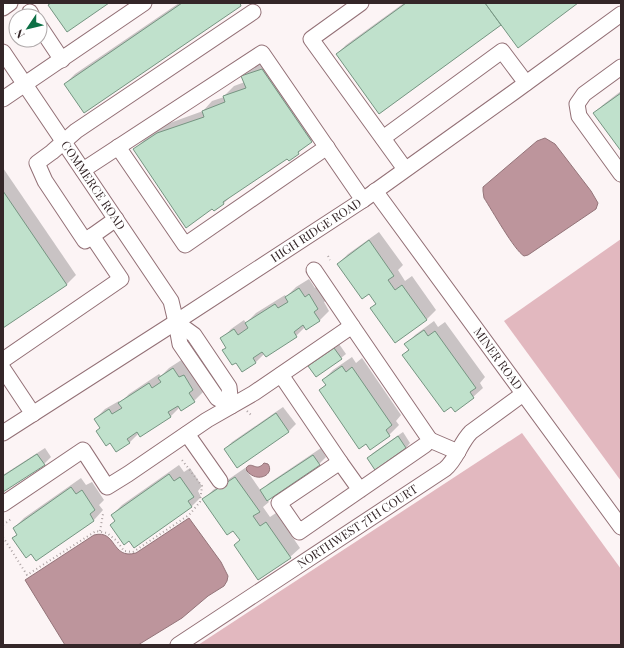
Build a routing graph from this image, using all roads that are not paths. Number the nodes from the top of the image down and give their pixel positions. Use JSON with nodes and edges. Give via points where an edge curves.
{"nodes":[{"id":1,"x":10,"y":3,"type":"edge"},
{"id":2,"x":144,"y":3,"type":"edge"},
{"id":3,"x":361,"y":3,"type":"edge"},
{"id":4,"x":3,"y":8,"type":"edge"},
{"id":5,"x":253,"y":12,"type":"dead end"},
{"id":6,"x":621,"y":14,"type":"edge"},
{"id":7,"x":48,"y":39,"type":"edge"},
{"id":8,"x":3,"y":52,"type":"edge"},
{"id":9,"x":62,"y":60,"type":"junction"},
{"id":10,"x":621,"y":67,"type":"edge"},
{"id":11,"x":526,"y":83,"type":"junction"},
{"id":12,"x":25,"y":85,"type":"junction"},
{"id":13,"x":3,"y":99,"type":"edge"},
{"id":14,"x":382,"y":138,"type":"junction"},
{"id":15,"x":64,"y":142,"type":"junction"},
{"id":16,"x":118,"y":147,"type":"junction"},
{"id":17,"x":327,"y":148,"type":"junction"},
{"id":18,"x":405,"y":169,"type":"junction"},
{"id":19,"x":83,"y":170,"type":"junction"},
{"id":20,"x":621,"y":174,"type":"edge"},
{"id":21,"x":375,"y":191,"type":"junction"},
{"id":22,"x":363,"y":200,"type":"junction"},
{"id":23,"x":116,"y":219,"type":"junction"},
{"id":24,"x":92,"y":236,"type":"junction"},
{"id":25,"x":314,"y":270,"type":"dead end"},
{"id":26,"x":176,"y":322,"type":"junction"},
{"id":27,"x":352,"y":326,"type":"junction"},
{"id":28,"x":3,"y":360,"type":"edge"},
{"id":29,"x":3,"y":369,"type":"edge"},
{"id":30,"x":281,"y":375,"type":"junction"},
{"id":31,"x":523,"y":394,"type":"junction"},
{"id":32,"x":231,"y":406,"type":"junction"},
{"id":33,"x":33,"y":414,"type":"junction"},
{"id":34,"x":3,"y":433,"type":"edge"},
{"id":35,"x":187,"y":434,"type":"junction"},
{"id":36,"x":430,"y":440,"type":"junction"},
{"id":37,"x":458,"y":452,"type":"junction"},
{"id":38,"x":340,"y":462,"type":"junction"},
{"id":39,"x":220,"y":481,"type":"dead end"},
{"id":40,"x":360,"y":490,"type":"junction"},
{"id":41,"x":3,"y":504,"type":"edge"},
{"id":42,"x":621,"y":527,"type":"edge"},
{"id":43,"x":178,"y":645,"type":"edge"}],
"edges":[{"from":1,"to":4,"type":"street"},
{"from":2,"to":9,"type":"street"},
{"from":3,"to":14,"type":"street","via":[[311,39]]},
{"from":5,"to":15,"type":"street","via":[[76,131]]},
{"from":6,"to":11,"type":"street","name":"HIGH RIDGE ROAD"},
{"from":7,"to":9,"type":"street"},
{"from":8,"to":12,"type":"street","name":"COMMERCE ROAD"},
{"from":9,"to":12,"type":"street"},
{"from":10,"to":20,"type":"street","via":[[584,94],[577,104],[580,116]]},
{"from":11,"to":14,"type":"street","via":[[502,51]]},
{"from":11,"to":18,"type":"street","name":"HIGH RIDGE ROAD"},
{"from":12,"to":13,"type":"street"},
{"from":12,"to":15,"type":"street","name":"COMMERCE ROAD"},
{"from":14,"to":18,"type":"street"},
{"from":15,"to":19,"type":"street","name":"COMMERCE ROAD"},
{"from":15,"to":24,"type":"street","via":[[36,163],[85,241]]},
{"from":16,"to":17,"type":"street","via":[[262,53]]},
{"from":16,"to":17,"type":"street","via":[[185,245]]},
{"from":16,"to":19,"type":"street"},
{"from":17,"to":22,"type":"street"},
{"from":18,"to":21,"type":"street","name":"HIGH RIDGE ROAD"},
{"from":19,"to":23,"type":"street","name":"COMMERCE ROAD"},
{"from":21,"to":22,"type":"street","name":"HIGH RIDGE ROAD"},
{"from":21,"to":31,"type":"street","name":"MINER ROAD"},
{"from":22,"to":26,"type":"street","name":"HIGH RIDGE ROAD"},
{"from":23,"to":24,"type":"street"},
{"from":23,"to":26,"type":"street","name":"COMMERCE ROAD","via":[[171,301]]},
{"from":24,"to":28,"type":"street","via":[[121,280]]},
{"from":25,"to":27,"type":"street"},
{"from":26,"to":32,"type":"street","via":[[194,335],[229,387]]},
{"from":26,"to":33,"type":"street","name":"HIGH RIDGE ROAD"},
{"from":27,"to":30,"type":"street"},
{"from":27,"to":36,"type":"street"},
{"from":29,"to":33,"type":"street"},
{"from":30,"to":32,"type":"street"},
{"from":30,"to":38,"type":"street"},
{"from":31,"to":37,"type":"street","name":"NORTHWEST 7TH COURT","via":[[471,432]]},
{"from":31,"to":42,"type":"street","name":"MINER ROAD"},
{"from":32,"to":35,"type":"street"},
{"from":33,"to":34,"type":"street","name":"HIGH RIDGE ROAD"},
{"from":35,"to":39,"type":"street"},
{"from":35,"to":41,"type":"street","via":[[108,487],[83,450]]},
{"from":36,"to":37,"type":"street"},
{"from":36,"to":40,"type":"street"},
{"from":37,"to":43,"type":"street","name":"NORTHWEST 7TH COURT","via":[[444,469]]},
{"from":38,"to":40,"type":"street"},
{"from":38,"to":40,"type":"street","via":[[279,503],[299,532]]}]}
